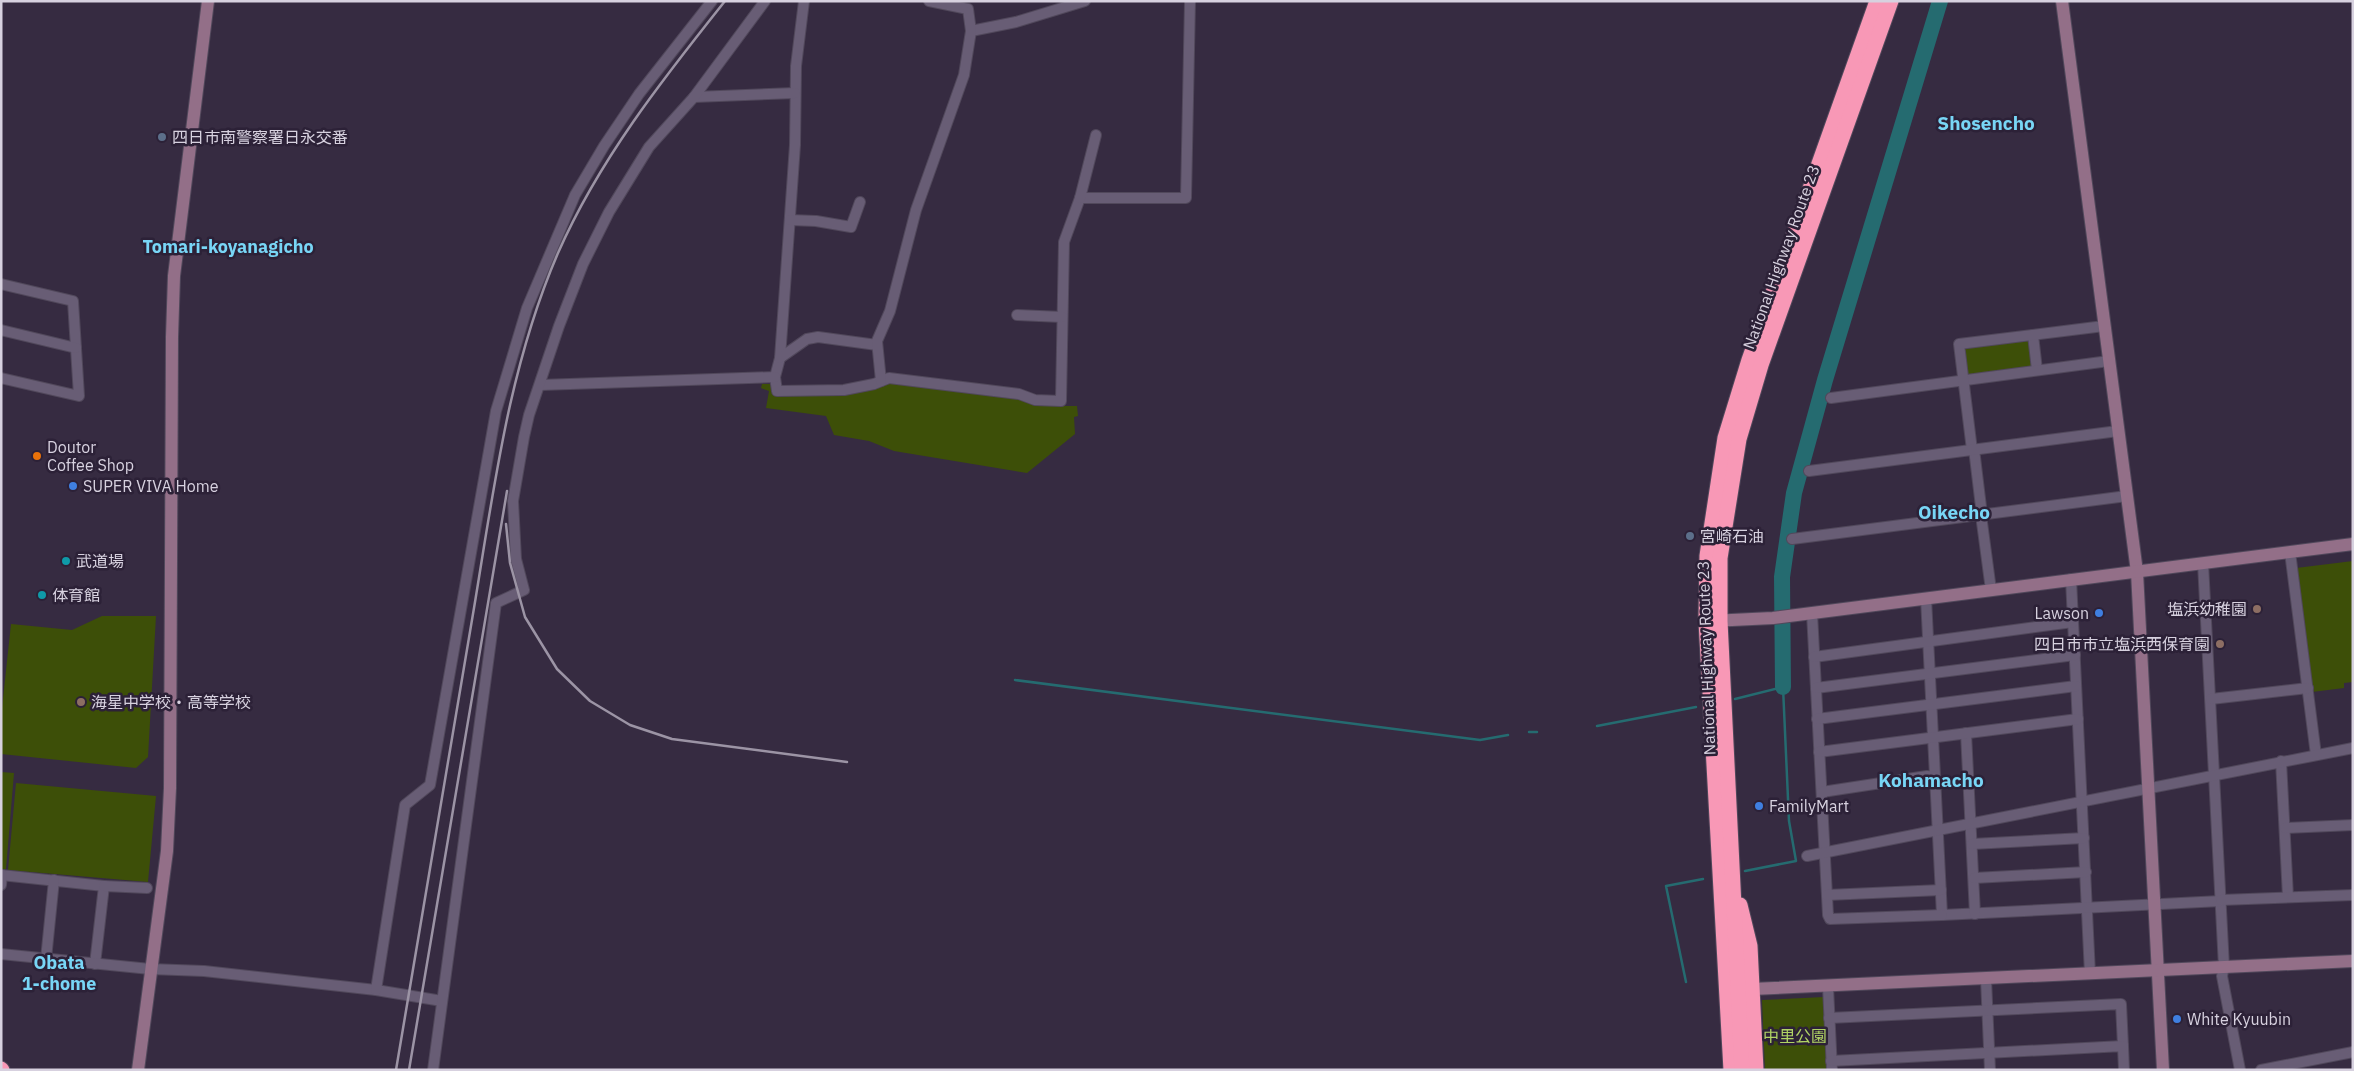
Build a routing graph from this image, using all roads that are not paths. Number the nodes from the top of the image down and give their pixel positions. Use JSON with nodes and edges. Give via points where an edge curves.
{"nodes":[{"id":1,"x":208,"y":1,"type":"edge"},
{"id":2,"x":712,"y":1,"type":"edge"},
{"id":3,"x":765,"y":1,"type":"edge"},
{"id":4,"x":805,"y":1,"type":"edge"},
{"id":5,"x":930,"y":1,"type":"edge"},
{"id":6,"x":1085,"y":1,"type":"edge"},
{"id":7,"x":1190,"y":1,"type":"edge"},
{"id":8,"x":1877,"y":1,"type":"edge"},
{"id":9,"x":1891,"y":1,"type":"edge"},
{"id":10,"x":2062,"y":1,"type":"edge"},
{"id":11,"x":971,"y":32,"type":"junction"},
{"id":12,"x":794,"y":92,"type":"junction"},
{"id":13,"x":694,"y":97,"type":"junction"},
{"id":14,"x":1096,"y":135,"type":"dead end"},
{"id":15,"x":1080,"y":198,"type":"junction"},
{"id":16,"x":860,"y":202,"type":"dead end"},
{"id":17,"x":790,"y":220,"type":"junction"},
{"id":18,"x":1,"y":284,"type":"edge"},
{"id":19,"x":1016,"y":315,"type":"dead end"},
{"id":20,"x":1062,"y":316,"type":"junction"},
{"id":21,"x":2104,"y":326,"type":"junction"},
{"id":22,"x":1,"y":330,"type":"edge"},
{"id":23,"x":2033,"y":335,"type":"junction"},
{"id":24,"x":877,"y":345,"type":"junction"},
{"id":25,"x":76,"y":348,"type":"junction"},
{"id":26,"x":780,"y":358,"type":"junction"},
{"id":27,"x":2108,"y":361,"type":"junction"},
{"id":28,"x":2037,"y":370,"type":"junction"},
{"id":29,"x":775,"y":377,"type":"junction"},
{"id":30,"x":1,"y":378,"type":"edge"},
{"id":31,"x":1963,"y":380,"type":"junction"},
{"id":32,"x":882,"y":381,"type":"junction"},
{"id":33,"x":540,"y":385,"type":"junction"},
{"id":34,"x":1832,"y":398,"type":"dead end"},
{"id":35,"x":2118,"y":431,"type":"junction"},
{"id":36,"x":1973,"y":449,"type":"junction"},
{"id":37,"x":1809,"y":471,"type":"dead end"},
{"id":38,"x":2127,"y":496,"type":"junction"},
{"id":39,"x":1982,"y":515,"type":"junction"},
{"id":40,"x":1792,"y":539,"type":"dead end"},
{"id":41,"x":2353,"y":544,"type":"edge"},
{"id":42,"x":2290,"y":552,"type":"junction"},
{"id":43,"x":2203,"y":564,"type":"junction"},
{"id":44,"x":2137,"y":572,"type":"junction"},
{"id":45,"x":2071,"y":580,"type":"junction"},
{"id":46,"x":1991,"y":590,"type":"junction"},
{"id":47,"x":1926,"y":598,"type":"junction"},
{"id":48,"x":1812,"y":613,"type":"junction"},
{"id":49,"x":1713,"y":621,"type":"junction"},
{"id":50,"x":2073,"y":622,"type":"junction"},
{"id":51,"x":1928,"y":642,"type":"junction"},
{"id":52,"x":2075,"y":655,"type":"junction"},
{"id":53,"x":1814,"y":657,"type":"junction"},
{"id":54,"x":1930,"y":673,"type":"junction"},
{"id":55,"x":2076,"y":686,"type":"junction"},
{"id":56,"x":1816,"y":688,"type":"junction"},
{"id":57,"x":2308,"y":688,"type":"junction"},
{"id":58,"x":2211,"y":699,"type":"junction"},
{"id":59,"x":1932,"y":704,"type":"junction"},
{"id":60,"x":1817,"y":719,"type":"junction"},
{"id":61,"x":2078,"y":719,"type":"junction"},
{"id":62,"x":1966,"y":734,"type":"junction"},
{"id":63,"x":1933,"y":738,"type":"junction"},
{"id":64,"x":2353,"y":748,"type":"edge"},
{"id":65,"x":1819,"y":752,"type":"junction"},
{"id":66,"x":2316,"y":755,"type":"junction"},
{"id":67,"x":2281,"y":761,"type":"junction"},
{"id":68,"x":2215,"y":775,"type":"junction"},
{"id":69,"x":1935,"y":777,"type":"junction"},
{"id":70,"x":2148,"y":788,"type":"junction"},
{"id":71,"x":1822,"y":792,"type":"junction"},
{"id":72,"x":2082,"y":800,"type":"junction"},
{"id":73,"x":1971,"y":823,"type":"junction"},
{"id":74,"x":2353,"y":825,"type":"edge"},
{"id":75,"x":2285,"y":828,"type":"junction"},
{"id":76,"x":1938,"y":829,"type":"junction"},
{"id":77,"x":2084,"y":838,"type":"junction"},
{"id":78,"x":1972,"y":844,"type":"junction"},
{"id":79,"x":1824,"y":852,"type":"junction"},
{"id":80,"x":1807,"y":856,"type":"dead end"},
{"id":81,"x":1725,"y":867,"type":"junction"},
{"id":82,"x":2086,"y":872,"type":"junction"},
{"id":83,"x":2,"y":878,"type":"edge"},
{"id":84,"x":1974,"y":878,"type":"junction"},
{"id":85,"x":54,"y":880,"type":"junction"},
{"id":86,"x":104,"y":886,"type":"junction"},
{"id":87,"x":147,"y":888,"type":"dead end"},
{"id":88,"x":1941,"y":890,"type":"junction"},
{"id":89,"x":2353,"y":894,"type":"edge"},
{"id":90,"x":1827,"y":895,"type":"junction"},
{"id":91,"x":2288,"y":897,"type":"junction"},
{"id":92,"x":2221,"y":900,"type":"junction"},
{"id":93,"x":2154,"y":903,"type":"junction"},
{"id":94,"x":2088,"y":907,"type":"junction"},
{"id":95,"x":1975,"y":914,"type":"junction"},
{"id":96,"x":1942,"y":915,"type":"junction"},
{"id":97,"x":1,"y":954,"type":"edge"},
{"id":98,"x":46,"y":959,"type":"junction"},
{"id":99,"x":2353,"y":961,"type":"edge"},
{"id":100,"x":95,"y":964,"type":"junction"},
{"id":101,"x":2224,"y":967,"type":"junction"},
{"id":102,"x":150,"y":969,"type":"junction"},
{"id":103,"x":2158,"y":970,"type":"junction"},
{"id":104,"x":2090,"y":974,"type":"junction"},
{"id":105,"x":1986,"y":979,"type":"junction"},
{"id":106,"x":1828,"y":987,"type":"junction"},
{"id":107,"x":1752,"y":989,"type":"junction"},
{"id":108,"x":376,"y":990,"type":"junction"},
{"id":109,"x":442,"y":1000,"type":"junction"},
{"id":110,"x":1987,"y":1011,"type":"junction"},
{"id":111,"x":1829,"y":1018,"type":"junction"},
{"id":112,"x":2123,"y":1046,"type":"junction"},
{"id":113,"x":2353,"y":1052,"type":"edge"},
{"id":114,"x":1989,"y":1053,"type":"junction"},
{"id":115,"x":1832,"y":1065,"type":"edge"},
{"id":116,"x":138,"y":1070,"type":"edge"},
{"id":117,"x":433,"y":1070,"type":"edge"},
{"id":118,"x":1722,"y":1070,"type":"edge"},
{"id":119,"x":1731,"y":1070,"type":"edge"},
{"id":120,"x":1742,"y":1070,"type":"edge"},
{"id":121,"x":1756,"y":1070,"type":"edge"},
{"id":122,"x":1990,"y":1070,"type":"edge"},
{"id":123,"x":2124,"y":1070,"type":"edge"},
{"id":124,"x":2163,"y":1070,"type":"edge"},
{"id":125,"x":2240,"y":1070,"type":"edge"},
{"id":126,"x":2262,"y":1070,"type":"edge"}],
"edges":[{"from":1,"to":102,"type":"street","via":[[173,291],[170,788],[167,851]]},
{"from":2,"to":108,"type":"street","via":[[639,94],[574,195],[527,308],[496,411],[430,785],[406,805]]},
{"from":3,"to":13,"type":"street"},
{"from":4,"to":12,"type":"street"},
{"from":5,"to":11,"type":"street","via":[[968,10]]},
{"from":6,"to":11,"type":"street"},
{"from":7,"to":15,"type":"street","via":[[1186,198]]},
{"from":8,"to":49,"type":"highway","name":"National Highway Route 23","via":[[1749,360],[1725,438],[1707,556]]},
{"from":9,"to":49,"type":"highway","name":"National Highway Route 23","via":[[1761,365],[1739,439]]},
{"from":10,"to":21,"type":"street"},
{"from":11,"to":24,"type":"street","via":[[964,75],[916,210],[890,310]]},
{"from":12,"to":13,"type":"street"},
{"from":12,"to":17,"type":"street","via":[[795,145]]},
{"from":13,"to":33,"type":"street","via":[[649,147],[591,245]]},
{"from":14,"to":15,"type":"street"},
{"from":15,"to":20,"type":"street","via":[[1064,242]]},
{"from":16,"to":17,"type":"street","via":[[850,227]]},
{"from":17,"to":26,"type":"street"},
{"from":18,"to":25,"type":"street","via":[[73,301]]},
{"from":19,"to":20,"type":"street"},
{"from":20,"to":32,"type":"street","via":[[1060,401],[889,378]]},
{"from":21,"to":23,"type":"street"},
{"from":21,"to":27,"type":"street"},
{"from":22,"to":25,"type":"street"},
{"from":23,"to":28,"type":"street"},
{"from":23,"to":31,"type":"street","via":[[1959,344]]},
{"from":24,"to":26,"type":"street","via":[[818,337],[806,339]]},
{"from":24,"to":32,"type":"street"},
{"from":25,"to":30,"type":"street","via":[[79,396]]},
{"from":26,"to":29,"type":"street"},
{"from":27,"to":28,"type":"street"},
{"from":27,"to":35,"type":"street"},
{"from":28,"to":31,"type":"street"},
{"from":29,"to":32,"type":"street","via":[[777,391],[844,390]]},
{"from":29,"to":33,"type":"street"},
{"from":31,"to":34,"type":"street"},
{"from":31,"to":36,"type":"street"},
{"from":33,"to":109,"type":"street","via":[[529,415],[513,501],[516,558],[524,590],[496,603]]},
{"from":35,"to":36,"type":"street"},
{"from":35,"to":38,"type":"street"},
{"from":36,"to":37,"type":"street"},
{"from":36,"to":39,"type":"street"},
{"from":38,"to":39,"type":"street"},
{"from":38,"to":44,"type":"street"},
{"from":39,"to":40,"type":"street"},
{"from":39,"to":46,"type":"street"},
{"from":41,"to":42,"type":"street"},
{"from":42,"to":43,"type":"street"},
{"from":42,"to":57,"type":"street"},
{"from":43,"to":44,"type":"street"},
{"from":43,"to":58,"type":"street"},
{"from":44,"to":45,"type":"street"},
{"from":44,"to":70,"type":"street"},
{"from":45,"to":46,"type":"street"},
{"from":45,"to":50,"type":"street"},
{"from":46,"to":47,"type":"street"},
{"from":47,"to":48,"type":"street"},
{"from":47,"to":51,"type":"street"},
{"from":48,"to":49,"type":"street"},
{"from":48,"to":53,"type":"street"},
{"from":49,"to":81,"type":"highway","name":"National Highway Route 23"},
{"from":50,"to":51,"type":"street"},
{"from":50,"to":52,"type":"street"},
{"from":51,"to":53,"type":"street"},
{"from":51,"to":54,"type":"street"},
{"from":52,"to":54,"type":"street"},
{"from":52,"to":55,"type":"street"},
{"from":53,"to":56,"type":"street"},
{"from":54,"to":56,"type":"street"},
{"from":54,"to":59,"type":"street"},
{"from":55,"to":59,"type":"street"},
{"from":55,"to":61,"type":"street"},
{"from":56,"to":60,"type":"street"},
{"from":57,"to":58,"type":"street"},
{"from":57,"to":66,"type":"street"},
{"from":58,"to":68,"type":"street"},
{"from":59,"to":60,"type":"street"},
{"from":59,"to":63,"type":"street"},
{"from":60,"to":65,"type":"street"},
{"from":61,"to":62,"type":"street"},
{"from":61,"to":72,"type":"street"},
{"from":62,"to":63,"type":"street"},
{"from":62,"to":73,"type":"street"},
{"from":63,"to":65,"type":"street"},
{"from":63,"to":69,"type":"street"},
{"from":64,"to":66,"type":"street"},
{"from":65,"to":71,"type":"street"},
{"from":66,"to":67,"type":"street"},
{"from":67,"to":68,"type":"street"},
{"from":67,"to":75,"type":"street"},
{"from":68,"to":70,"type":"street"},
{"from":68,"to":92,"type":"street"},
{"from":69,"to":71,"type":"street"},
{"from":69,"to":76,"type":"street"},
{"from":70,"to":72,"type":"street"},
{"from":70,"to":93,"type":"street"},
{"from":71,"to":79,"type":"street"},
{"from":72,"to":73,"type":"street"},
{"from":72,"to":77,"type":"street"},
{"from":73,"to":76,"type":"street"},
{"from":73,"to":78,"type":"street"},
{"from":74,"to":75,"type":"street"},
{"from":75,"to":91,"type":"street"},
{"from":76,"to":79,"type":"street"},
{"from":76,"to":88,"type":"street"},
{"from":77,"to":78,"type":"street"},
{"from":77,"to":82,"type":"street"},
{"from":78,"to":84,"type":"street"},
{"from":79,"to":80,"type":"street"},
{"from":79,"to":90,"type":"street"},
{"from":81,"to":107,"type":"highway","via":[[1750,946]]},
{"from":81,"to":118,"type":"highway","via":[[1717,991]]},
{"from":81,"to":119,"type":"highway","name":"National Highway Route 23"},
{"from":81,"to":120,"type":"highway","name":"National Highway Route 23"},
{"from":82,"to":84,"type":"street"},
{"from":82,"to":94,"type":"street"},
{"from":83,"to":85,"type":"street"},
{"from":84,"to":95,"type":"street"},
{"from":85,"to":86,"type":"street"},
{"from":85,"to":98,"type":"street"},
{"from":86,"to":87,"type":"street"},
{"from":86,"to":100,"type":"street"},
{"from":88,"to":90,"type":"street"},
{"from":88,"to":96,"type":"street"},
{"from":89,"to":91,"type":"street"},
{"from":90,"to":96,"type":"street","via":[[1830,919]]},
{"from":91,"to":92,"type":"street"},
{"from":92,"to":93,"type":"street"},
{"from":92,"to":101,"type":"street"},
{"from":93,"to":94,"type":"street"},
{"from":93,"to":103,"type":"street"},
{"from":94,"to":95,"type":"street"},
{"from":94,"to":104,"type":"street"},
{"from":95,"to":96,"type":"street"},
{"from":97,"to":98,"type":"street"},
{"from":98,"to":100,"type":"street"},
{"from":99,"to":101,"type":"street"},
{"from":100,"to":102,"type":"street"},
{"from":101,"to":103,"type":"street"},
{"from":101,"to":125,"type":"street","via":[[2222,976]]},
{"from":102,"to":108,"type":"street"},
{"from":102,"to":116,"type":"street"},
{"from":103,"to":104,"type":"street"},
{"from":103,"to":124,"type":"street"},
{"from":104,"to":105,"type":"street"},
{"from":105,"to":106,"type":"street"},
{"from":105,"to":110,"type":"street"},
{"from":106,"to":107,"type":"street"},
{"from":106,"to":111,"type":"street"},
{"from":107,"to":121,"type":"highway"},
{"from":108,"to":109,"type":"street"},
{"from":109,"to":117,"type":"street"},
{"from":110,"to":111,"type":"street"},
{"from":110,"to":112,"type":"street","via":[[2121,1004]]},
{"from":110,"to":114,"type":"street"},
{"from":111,"to":115,"type":"street"},
{"from":112,"to":114,"type":"street"},
{"from":112,"to":123,"type":"street"},
{"from":113,"to":126,"type":"street"},
{"from":114,"to":115,"type":"street"},
{"from":114,"to":122,"type":"street"}]}
